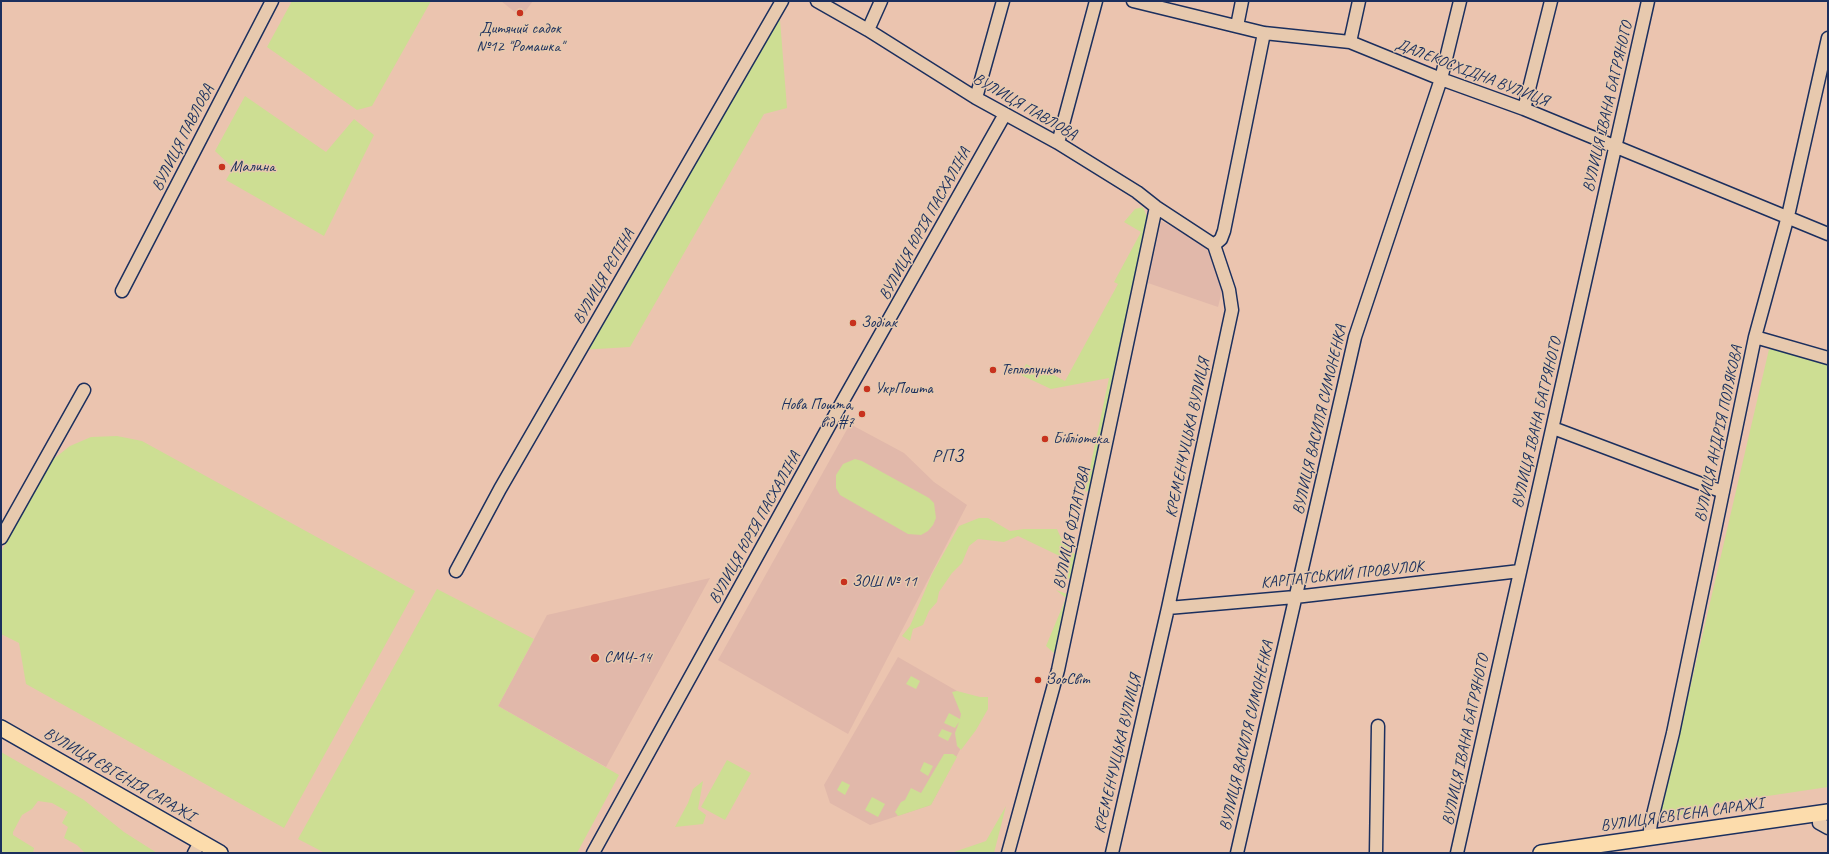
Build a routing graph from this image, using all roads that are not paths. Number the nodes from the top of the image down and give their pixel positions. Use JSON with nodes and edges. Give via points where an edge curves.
{"nodes":[{"id":1,"x":272,"y":1,"type":"edge"},
{"id":2,"x":782,"y":1,"type":"edge"},
{"id":3,"x":817,"y":1,"type":"edge"},
{"id":4,"x":881,"y":1,"type":"edge"},
{"id":5,"x":1003,"y":1,"type":"edge"},
{"id":6,"x":1096,"y":1,"type":"edge"},
{"id":7,"x":1133,"y":1,"type":"edge"},
{"id":8,"x":1242,"y":1,"type":"edge"},
{"id":9,"x":1359,"y":1,"type":"edge"},
{"id":10,"x":1460,"y":1,"type":"edge"},
{"id":11,"x":1551,"y":1,"type":"edge"},
{"id":12,"x":1648,"y":1,"type":"edge"},
{"id":13,"x":1237,"y":26,"type":"junction"},
{"id":14,"x":868,"y":30,"type":"junction"},
{"id":15,"x":1264,"y":33,"type":"junction"},
{"id":16,"x":1828,"y":38,"type":"edge"},
{"id":17,"x":1350,"y":42,"type":"junction"},
{"id":18,"x":1441,"y":79,"type":"junction"},
{"id":19,"x":976,"y":98,"type":"junction"},
{"id":20,"x":1524,"y":109,"type":"junction"},
{"id":21,"x":1005,"y":114,"type":"junction"},
{"id":22,"x":1058,"y":143,"type":"junction"},
{"id":23,"x":1615,"y":147,"type":"junction"},
{"id":24,"x":1156,"y":208,"type":"junction"},
{"id":25,"x":1788,"y":216,"type":"junction"},
{"id":26,"x":1828,"y":234,"type":"edge"},
{"id":27,"x":1214,"y":245,"type":"junction"},
{"id":28,"x":122,"y":291,"type":"dead end"},
{"id":29,"x":1755,"y":337,"type":"junction"},
{"id":30,"x":1828,"y":358,"type":"edge"},
{"id":31,"x":84,"y":390,"type":"dead end"},
{"id":32,"x":1553,"y":428,"type":"junction"},
{"id":33,"x":1723,"y":492,"type":"junction"},
{"id":34,"x":1,"y":538,"type":"edge"},
{"id":35,"x":1520,"y":571,"type":"junction"},
{"id":36,"x":456,"y":572,"type":"dead end"},
{"id":37,"x":1296,"y":597,"type":"junction"},
{"id":38,"x":1168,"y":608,"type":"junction"},
{"id":39,"x":1378,"y":726,"type":"dead end"},
{"id":40,"x":1,"y":728,"type":"edge"},
{"id":41,"x":1823,"y":812,"type":"edge"},
{"id":42,"x":1828,"y":828,"type":"edge"},
{"id":43,"x":1649,"y":838,"type":"junction"},
{"id":44,"x":197,"y":847,"type":"edge"},
{"id":45,"x":220,"y":853,"type":"edge"},
{"id":46,"x":593,"y":853,"type":"edge"},
{"id":47,"x":1008,"y":853,"type":"edge"},
{"id":48,"x":1112,"y":853,"type":"edge"},
{"id":49,"x":1236,"y":853,"type":"edge"},
{"id":50,"x":1376,"y":853,"type":"edge"},
{"id":51,"x":1457,"y":853,"type":"edge"},
{"id":52,"x":1541,"y":853,"type":"edge"}],
"edges":[{"from":1,"to":28,"type":"street","name":"ВУЛИЦЯ ПАВЛОВА"},
{"from":2,"to":36,"type":"street","name":"ВУЛИЦЯ РЄПІНА","via":[[500,489]]},
{"from":3,"to":14,"type":"street","name":"ВУЛИЦЯ ПАВЛОВА"},
{"from":4,"to":14,"type":"street"},
{"from":5,"to":19,"type":"street"},
{"from":6,"to":22,"type":"street"},
{"from":7,"to":13,"type":"street","name":"ДАЛЕКОСХІДНА ВУЛИЦЯ"},
{"from":8,"to":13,"type":"street"},
{"from":9,"to":17,"type":"street"},
{"from":10,"to":18,"type":"street","name":"ВУЛИЦЯ ВАСИЛЯ СИМОНЕНКА"},
{"from":11,"to":20,"type":"street"},
{"from":12,"to":23,"type":"street","name":"ВУЛИЦЯ ІВАНА БАГРЯНОГО"},
{"from":13,"to":15,"type":"street","name":"ДАЛЕКОСХІДНА ВУЛИЦЯ"},
{"from":14,"to":19,"type":"street","name":"ВУЛИЦЯ ПАВЛОВА"},
{"from":15,"to":17,"type":"street","name":"ДАЛЕКОСХІДНА ВУЛИЦЯ"},
{"from":15,"to":27,"type":"street","via":[[1224,231],[1221,239]]},
{"from":16,"to":25,"type":"street","name":"ВУЛИЦЯ АНДРІЯ ПОЛЯКОВА"},
{"from":17,"to":18,"type":"street","name":"ДАЛЕКОСХІДНА ВУЛИЦЯ"},
{"from":18,"to":20,"type":"street","name":"ДАЛЕКОСХІДНА ВУЛИЦЯ"},
{"from":18,"to":37,"type":"street","name":"ВУЛИЦЯ ВАСИЛЯ СИМОНЕНКА","via":[[1355,337]]},
{"from":19,"to":21,"type":"street","name":"ВУЛИЦЯ ПАВЛОВА"},
{"from":20,"to":23,"type":"street","name":"ДАЛЕКОСХІДНА ВУЛИЦЯ"},
{"from":21,"to":22,"type":"street","name":"ВУЛИЦЯ ПАВЛОВА"},
{"from":21,"to":46,"type":"street","name":"ВУЛИЦЯ ЮРІЯ ПАСХАЛІНА"},
{"from":22,"to":24,"type":"street","name":"ВУЛИЦЯ ПАВЛОВА","via":[[1136,192]]},
{"from":23,"to":25,"type":"street","name":"ДАЛЕКОСХІДНА ВУЛИЦЯ"},
{"from":23,"to":32,"type":"street","name":"ВУЛИЦЯ ІВАНА БАГРЯНОГО"},
{"from":24,"to":27,"type":"street","name":"ВУЛИЦЯ ПАВЛОВА"},
{"from":24,"to":47,"type":"street","name":"ВУЛИЦЯ ФІЛАТОВА","via":[[1058,670]]},
{"from":25,"to":26,"type":"street","name":"ДАЛЕКОСХІДНА ВУЛИЦЯ"},
{"from":25,"to":29,"type":"street","name":"ВУЛИЦЯ АНДРІЯ ПОЛЯКОВА"},
{"from":27,"to":38,"type":"street","name":"КРЕМЕНЧУЦЬКА ВУЛИЦЯ","via":[[1230,290],[1232,310]]},
{"from":29,"to":30,"type":"street"},
{"from":29,"to":33,"type":"street","name":"ВУЛИЦЯ АНДРІЯ ПОЛЯКОВА"},
{"from":31,"to":34,"type":"street"},
{"from":32,"to":33,"type":"street"},
{"from":32,"to":35,"type":"street","name":"ВУЛИЦЯ ІВАНА БАГРЯНОГО"},
{"from":33,"to":43,"type":"street","name":"ВУЛИЦЯ АНДРІЯ ПОЛЯКОВА"},
{"from":35,"to":37,"type":"street","name":"КАРПАТСЬКИЙ ПРОВУЛОК"},
{"from":35,"to":51,"type":"street","name":"ВУЛИЦЯ ІВАНА БАГРЯНОГО"},
{"from":37,"to":38,"type":"street","name":"КАРПАТСЬКИЙ ПРОВУЛОК"},
{"from":37,"to":49,"type":"street","name":"ВУЛИЦЯ ВАСИЛЯ СИМОНЕНКА"},
{"from":38,"to":48,"type":"street","name":"КРЕМЕНЧУЦЬКА ВУЛИЦЯ"},
{"from":39,"to":50,"type":"street"},
{"from":40,"to":44,"type":"main road","name":"ВУЛИЦЯ ЄВГЕНІЯ САРАЖІ"},
{"from":41,"to":42,"type":"street","via":[[1819,823]]},
{"from":41,"to":43,"type":"main road","name":"ВУЛИЦЯ ЄВГЕНА САРАЖІ"},
{"from":43,"to":52,"type":"main road","name":"ВУЛИЦЯ ЄВГЕНА САРАЖІ"},
{"from":44,"to":45,"type":"main road","name":"ВУЛИЦЯ ЄВГЕНІЯ САРАЖІ"}]}
